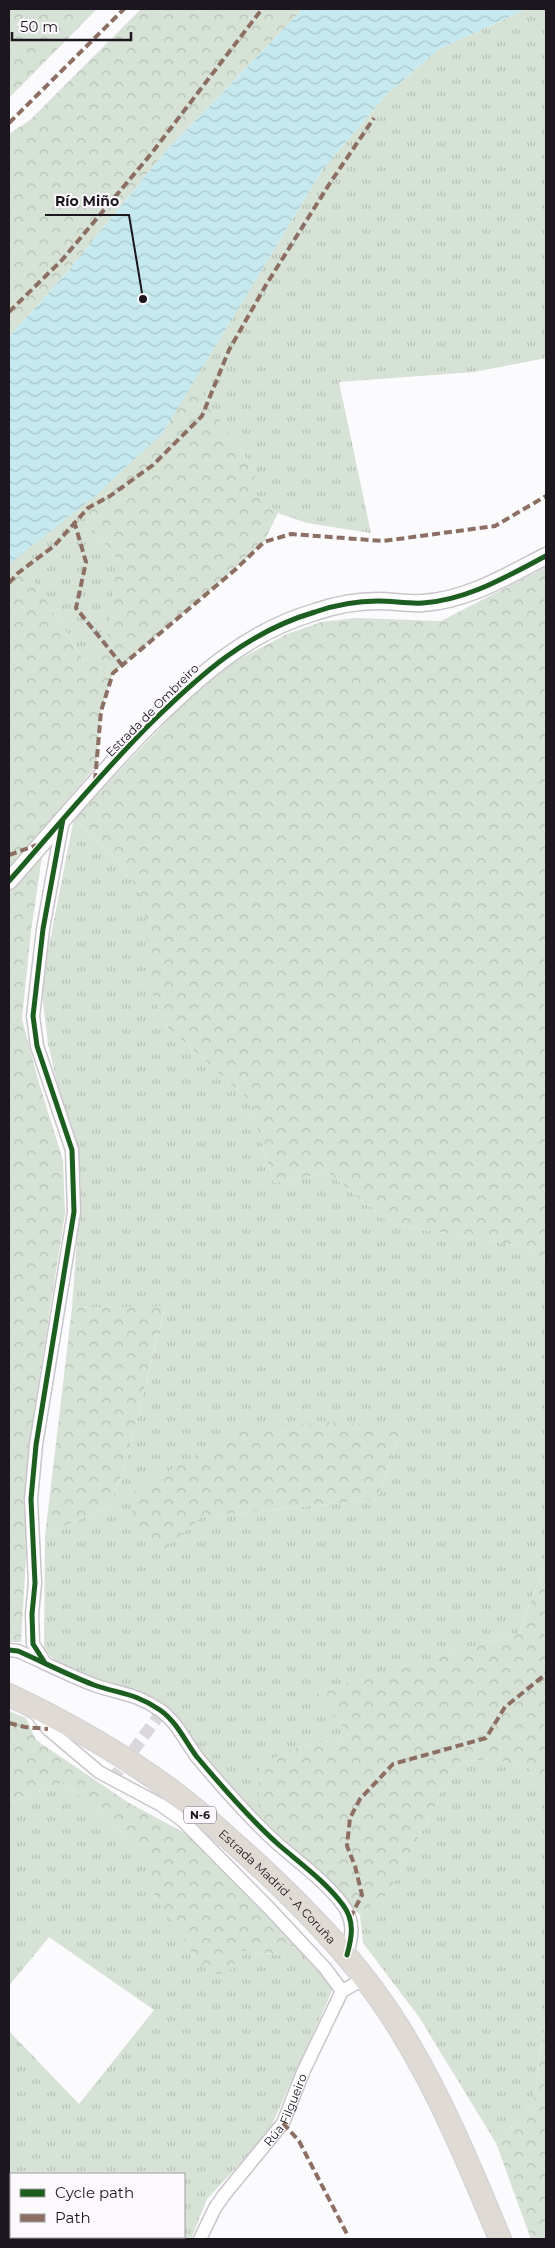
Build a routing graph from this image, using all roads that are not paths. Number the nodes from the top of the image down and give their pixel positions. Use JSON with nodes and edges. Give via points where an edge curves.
{"nodes":[{"id":1,"x":546,"y":556,"type":"edge"},
{"id":2,"x":62,"y":819,"type":"junction"},
{"id":3,"x":9,"y":881,"type":"edge"},
{"id":4,"x":9,"y":1650,"type":"edge"},
{"id":5,"x":45,"y":1663,"type":"junction"},
{"id":6,"x":9,"y":1695,"type":"edge"},
{"id":7,"x":30,"y":1705,"type":"junction"},
{"id":8,"x":347,"y":1955,"type":"junction"},
{"id":9,"x":364,"y":1979,"type":"junction"},
{"id":10,"x":342,"y":1991,"type":"junction"},
{"id":11,"x":200,"y":2239,"type":"edge"},
{"id":12,"x":500,"y":2239,"type":"edge"}],
"edges":[{"from":1,"to":2,"type":"street","name":"Estrada de Ombreiro","via":[[480,590],[461,596],[422,603],[376,601],[332,607],[304,615],[260,635],[224,657],[181,693],[114,760]]},
{"from":2,"to":3,"type":"street","name":"Estrada de Ombreiro"},
{"from":2,"to":5,"type":"street","via":[[43,929],[33,1016],[38,1046],[72,1150],[74,1212],[36,1445],[31,1499],[35,1583],[33,1644]]},
{"from":4,"to":5,"type":"street"},
{"from":5,"to":8,"type":"street","via":[[103,1688],[141,1698],[162,1711],[251,1819],[318,1878],[343,1905],[353,1934]]},
{"from":6,"to":7,"type":"highway","name":"Estrada Madrid - A Coruña","number":"N-6"},
{"from":7,"to":8,"type":"highway","name":"Estrada Madrid - A Coruña","number":"N-6","via":[[91,1738],[175,1793],[302,1906]]},
{"from":7,"to":10,"type":"street","via":[[48,1729],[99,1772],[182,1820],[325,1968]]},
{"from":8,"to":9,"type":"highway","name":"Estrada Madrid - A Coruña","number":"N-6"},
{"from":9,"to":10,"type":"street"},
{"from":9,"to":12,"type":"highway","name":"Estrada Madrid - A Coruña","number":"N-6","via":[[400,2030],[435,2090]]},
{"from":10,"to":11,"type":"street","name":"Rúa Filgueiro","via":[[283,2123],[224,2195]]}]}
